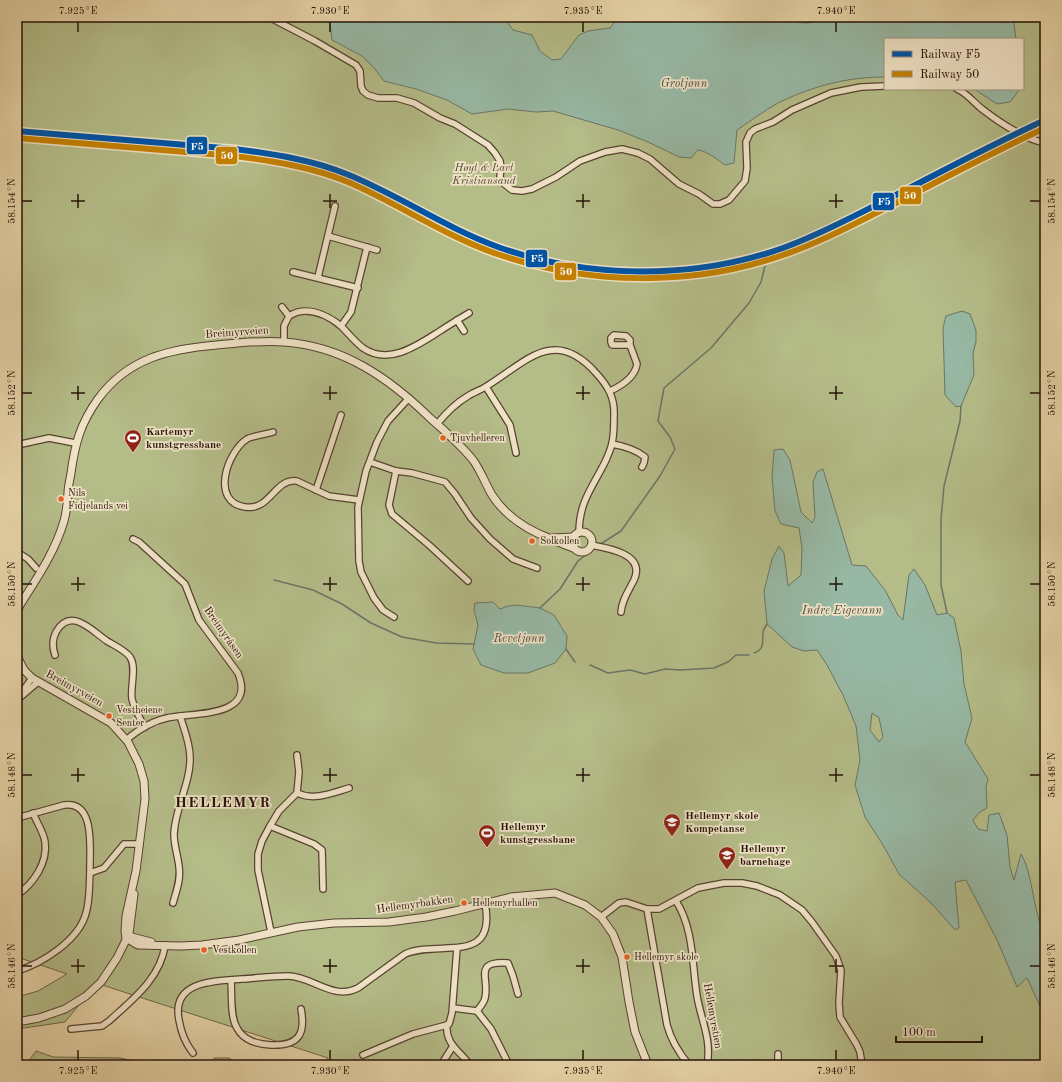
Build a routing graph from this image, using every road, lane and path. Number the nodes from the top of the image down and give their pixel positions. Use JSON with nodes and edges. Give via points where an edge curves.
{"nodes":[{"id":1,"x":269,"y":17,"type":"edge"},
{"id":2,"x":884,"y":86,"type":"edge"},
{"id":3,"x":959,"y":90,"type":"edge"},
{"id":4,"x":1045,"y":143,"type":"edge"},
{"id":5,"x":336,"y":206,"type":"dead end"},
{"id":6,"x":328,"y":236,"type":"junction"},
{"id":7,"x":367,"y":247,"type":"junction"},
{"id":8,"x":377,"y":250,"type":"dead end"},
{"id":9,"x":293,"y":272,"type":"dead end"},
{"id":10,"x":318,"y":277,"type":"junction"},
{"id":11,"x":358,"y":288,"type":"junction"},
{"id":12,"x":282,"y":307,"type":"dead end"},
{"id":13,"x":469,"y":313,"type":"dead end"},
{"id":14,"x":289,"y":316,"type":"junction"},
{"id":15,"x":457,"y":320,"type":"junction"},
{"id":16,"x":341,"y":326,"type":"junction"},
{"id":17,"x":464,"y":331,"type":"dead end"},
{"id":18,"x":284,"y":342,"type":"junction"},
{"id":19,"x":630,"y":345,"type":"dead end"},
{"id":20,"x":486,"y":387,"type":"junction"},
{"id":21,"x":610,"y":392,"type":"junction"},
{"id":22,"x":409,"y":398,"type":"junction"},
{"id":23,"x":341,"y":415,"type":"dead end"},
{"id":24,"x":437,"y":424,"type":"junction"},
{"id":25,"x":273,"y":432,"type":"dead end"},
{"id":26,"x":75,"y":444,"type":"junction"},
{"id":27,"x":612,"y":444,"type":"junction"},
{"id":28,"x":17,"y":445,"type":"edge"},
{"id":29,"x":516,"y":453,"type":"dead end"},
{"id":30,"x":370,"y":462,"type":"junction"},
{"id":31,"x":642,"y":467,"type":"dead end"},
{"id":32,"x":396,"y":471,"type":"junction"},
{"id":33,"x":316,"y":490,"type":"junction"},
{"id":34,"x":359,"y":500,"type":"junction"},
{"id":35,"x":577,"y":535,"type":"junction"},
{"id":36,"x":133,"y":539,"type":"dead end"},
{"id":37,"x":550,"y":539,"type":"junction"},
{"id":38,"x":591,"y":545,"type":"junction"},
{"id":39,"x":574,"y":548,"type":"junction"},
{"id":40,"x":17,"y":552,"type":"edge"},
{"id":41,"x":36,"y":568,"type":"dead end"},
{"id":42,"x":537,"y":568,"type":"dead end"},
{"id":43,"x":468,"y":581,"type":"dead end"},
{"id":44,"x":621,"y":612,"type":"dead end"},
{"id":45,"x":17,"y":613,"type":"edge"},
{"id":46,"x":394,"y":617,"type":"dead end"},
{"id":47,"x":55,"y":655,"type":"dead end"},
{"id":48,"x":17,"y":656,"type":"edge"},
{"id":49,"x":35,"y":680,"type":"junction"},
{"id":50,"x":17,"y":699,"type":"edge"},
{"id":51,"x":180,"y":716,"type":"junction"},
{"id":52,"x":145,"y":727,"type":"junction"},
{"id":53,"x":126,"y":740,"type":"junction"},
{"id":54,"x":297,"y":755,"type":"dead end"},
{"id":55,"x":349,"y":788,"type":"dead end"},
{"id":56,"x":297,"y":793,"type":"junction"},
{"id":57,"x":33,"y":813,"type":"junction"},
{"id":58,"x":17,"y":818,"type":"edge"},
{"id":59,"x":270,"y":826,"type":"junction"},
{"id":60,"x":140,"y":844,"type":"junction"},
{"id":61,"x":90,"y":873,"type":"junction"},
{"id":62,"x":323,"y":889,"type":"dead end"},
{"id":63,"x":17,"y":895,"type":"edge"},
{"id":64,"x":676,"y":901,"type":"junction"},
{"id":65,"x":173,"y":903,"type":"dead end"},
{"id":66,"x":485,"y":903,"type":"junction"},
{"id":67,"x":647,"y":910,"type":"junction"},
{"id":68,"x":601,"y":917,"type":"junction"},
{"id":69,"x":271,"y":932,"type":"junction"},
{"id":70,"x":126,"y":938,"type":"junction"},
{"id":71,"x":165,"y":945,"type":"junction"},
{"id":72,"x":457,"y":948,"type":"junction"},
{"id":73,"x":17,"y":971,"type":"edge"},
{"id":74,"x":231,"y":980,"type":"junction"},
{"id":75,"x":518,"y":994,"type":"dead end"},
{"id":76,"x":453,"y":1008,"type":"junction"},
{"id":77,"x":301,"y":1009,"type":"dead end"},
{"id":78,"x":477,"y":1011,"type":"junction"},
{"id":79,"x":17,"y":1022,"type":"edge"},
{"id":80,"x":447,"y":1025,"type":"junction"},
{"id":81,"x":71,"y":1029,"type":"dead end"},
{"id":82,"x":453,"y":1046,"type":"junction"},
{"id":83,"x":193,"y":1053,"type":"dead end"},
{"id":84,"x":778,"y":1054,"type":"dead end"},
{"id":85,"x":363,"y":1055,"type":"dead end"},
{"id":86,"x":442,"y":1065,"type":"edge"},
{"id":87,"x":470,"y":1065,"type":"edge"},
{"id":88,"x":509,"y":1065,"type":"edge"},
{"id":89,"x":648,"y":1065,"type":"edge"},
{"id":90,"x":689,"y":1065,"type":"edge"},
{"id":91,"x":707,"y":1065,"type":"edge"},
{"id":92,"x":778,"y":1065,"type":"edge"},
{"id":93,"x":862,"y":1065,"type":"edge"}],
"edges":[{"from":1,"to":2,"type":"street","via":[[356,65],[360,71],[361,86],[368,95],[398,98],[414,103],[456,124],[484,142],[500,161],[502,182],[516,191],[532,189],[580,161],[622,149],[646,156],[684,187],[713,204],[720,204],[733,196],[745,181],[748,168],[746,142],[750,133],[787,112],[831,93],[861,87]]},
{"from":3,"to":4,"type":"street","via":[[981,109],[1019,133]]},
{"from":5,"to":6,"type":"street"},
{"from":6,"to":7,"type":"street"},
{"from":6,"to":10,"type":"street"},
{"from":7,"to":8,"type":"street"},
{"from":7,"to":11,"type":"street"},
{"from":9,"to":10,"type":"street"},
{"from":10,"to":11,"type":"street"},
{"from":11,"to":16,"type":"street","via":[[351,312]]},
{"from":12,"to":14,"type":"street"},
{"from":13,"to":15,"type":"street"},
{"from":14,"to":16,"type":"street","via":[[301,312],[317,312],[330,317]]},
{"from":14,"to":18,"type":"street","via":[[284,326]]},
{"from":15,"to":16,"type":"street","via":[[414,347],[388,355],[363,348]]},
{"from":15,"to":17,"type":"street"},
{"from":18,"to":22,"type":"street","name":"Breimyrveien","via":[[323,349],[351,360],[382,377]]},
{"from":18,"to":26,"type":"street","name":"Breimyrveien","via":[[245,342],[197,347],[149,358],[122,374],[103,392],[82,424]]},
{"from":19,"to":21,"type":"street","via":[[637,367],[623,385]]},
{"from":20,"to":21,"type":"street","via":[[530,357],[553,350],[568,352],[585,361]]},
{"from":20,"to":24,"type":"street","via":[[458,402]]},
{"from":20,"to":29,"type":"street","via":[[510,426]]},
{"from":21,"to":27,"type":"street","via":[[614,409]]},
{"from":22,"to":24,"type":"street","name":"Breimyrveien"},
{"from":22,"to":30,"type":"street","via":[[385,427]]},
{"from":23,"to":33,"type":"street"},
{"from":24,"to":37,"type":"street","name":"Breimyrveien","via":[[473,460],[492,495],[508,514],[529,530]]},
{"from":25,"to":33,"type":"street","via":[[248,438],[235,452],[224,481],[225,490],[230,498],[242,506],[257,507],[281,485],[292,480]]},
{"from":26,"to":28,"type":"street","via":[[49,438]]},
{"from":26,"to":45,"type":"street","name":"Breimyrveien","via":[[64,521],[52,552]]},
{"from":27,"to":31,"type":"street","via":[[626,447],[645,457]]},
{"from":27,"to":35,"type":"street","via":[[601,471],[584,501]]},
{"from":30,"to":32,"type":"street"},
{"from":30,"to":34,"type":"street"},
{"from":32,"to":42,"type":"street","via":[[444,482],[490,539],[513,559]]},
{"from":32,"to":43,"type":"street","via":[[389,505],[392,514]]},
{"from":33,"to":34,"type":"street","via":[[329,496]]},
{"from":34,"to":46,"type":"street","via":[[360,569],[382,610]]},
{"from":35,"to":37,"type":"street","name":"Breimyrveien"},
{"from":35,"to":38,"type":"street","via":[[585,533],[590,537]]},
{"from":35,"to":39,"type":"street","via":[[572,542]]},
{"from":36,"to":51,"type":"street","name":"Breimyråsen","via":[[185,584],[199,620],[241,679],[242,689],[239,698],[228,708]]},
{"from":37,"to":39,"type":"street","name":"Breimyrveien"},
{"from":38,"to":39,"type":"street","via":[[582,552]]},
{"from":38,"to":44,"type":"street","via":[[618,551],[630,558],[634,565],[635,576],[623,600]]},
{"from":40,"to":41,"type":"street"},
{"from":47,"to":52,"type":"street","via":[[52,643],[55,634],[62,625],[73,621],[87,625],[128,655],[133,662],[132,701]]},
{"from":48,"to":49,"type":"street","name":"Breimyrveien","via":[[24,670]]},
{"from":49,"to":50,"type":"street"},
{"from":49,"to":53,"type":"street","name":"Breimyrveien","via":[[107,720]]},
{"from":51,"to":52,"type":"street","name":"Breimyråsen","via":[[159,720]]},
{"from":51,"to":65,"type":"street","via":[[190,759],[175,830],[180,873]]},
{"from":52,"to":53,"type":"street","name":"Breimyråsen"},
{"from":53,"to":60,"type":"street","name":"Breimyrveien","via":[[137,758],[144,781],[145,799]]},
{"from":54,"to":56,"type":"street"},
{"from":55,"to":56,"type":"street","via":[[312,797]]},
{"from":56,"to":59,"type":"street"},
{"from":57,"to":58,"type":"street"},
{"from":57,"to":61,"type":"street","via":[[68,804],[82,810],[89,827]]},
{"from":57,"to":63,"type":"street","via":[[45,841],[45,856],[30,883]]},
{"from":59,"to":62,"type":"street","via":[[314,844],[322,850]]},
{"from":59,"to":69,"type":"street","via":[[262,841],[258,861]]},
{"from":60,"to":61,"type":"street","via":[[124,844],[104,868]]},
{"from":60,"to":70,"type":"street","name":"Breimyrveien","via":[[126,916]]},
{"from":61,"to":73,"type":"street","via":[[88,906],[80,927],[47,957]]},
{"from":64,"to":67,"type":"street","via":[[659,909]]},
{"from":64,"to":91,"type":"street","name":"Hellemyrstien","via":[[692,949],[697,998],[708,1039]]},
{"from":64,"to":93,"type":"street","via":[[702,887],[736,883],[766,889],[802,910],[839,962],[840,1018],[857,1045]]},
{"from":66,"to":68,"type":"street","name":"Hellemyrbakken","via":[[511,897],[555,893],[585,905]]},
{"from":66,"to":69,"type":"street","name":"Hellemyrbakken","via":[[414,919],[322,924]]},
{"from":66,"to":72,"type":"street","via":[[485,931],[473,944]]},
{"from":67,"to":68,"type":"street","via":[[623,902],[615,905]]},
{"from":67,"to":90,"type":"street","via":[[667,1025],[672,1040]]},
{"from":68,"to":89,"type":"street","name":"Hellemyrbakken","via":[[613,934],[622,957],[632,1021]]},
{"from":69,"to":71,"type":"street","name":"Hellemyrbakken","via":[[202,945]]},
{"from":70,"to":71,"type":"street","name":"Hellemyrbakken","via":[[138,945]]},
{"from":70,"to":79,"type":"street","name":"Breimyrveien","via":[[107,974],[86,996],[54,1014]]},
{"from":71,"to":81,"type":"street","via":[[163,958],[154,976],[109,1021],[102,1026]]},
{"from":72,"to":74,"type":"street","via":[[412,951],[349,992],[335,992],[293,976]]},
{"from":72,"to":76,"type":"street"},
{"from":74,"to":77,"type":"street","via":[[234,1024],[240,1033],[259,1044],[280,1045],[292,1042],[299,1035],[302,1026]]},
{"from":74,"to":83,"type":"street","via":[[199,984],[188,990],[181,998],[178,1011],[182,1033]]},
{"from":75,"to":78,"type":"street","via":[[508,963],[491,964],[484,974],[485,998]]},
{"from":76,"to":78,"type":"street"},
{"from":76,"to":80,"type":"street","via":[[451,1020]]},
{"from":78,"to":88,"type":"street","via":[[491,1029]]},
{"from":80,"to":82,"type":"street","via":[[448,1038]]},
{"from":80,"to":85,"type":"street","via":[[413,1034]]},
{"from":82,"to":86,"type":"street"},
{"from":82,"to":87,"type":"street"},
{"from":84,"to":92,"type":"street"}]}
